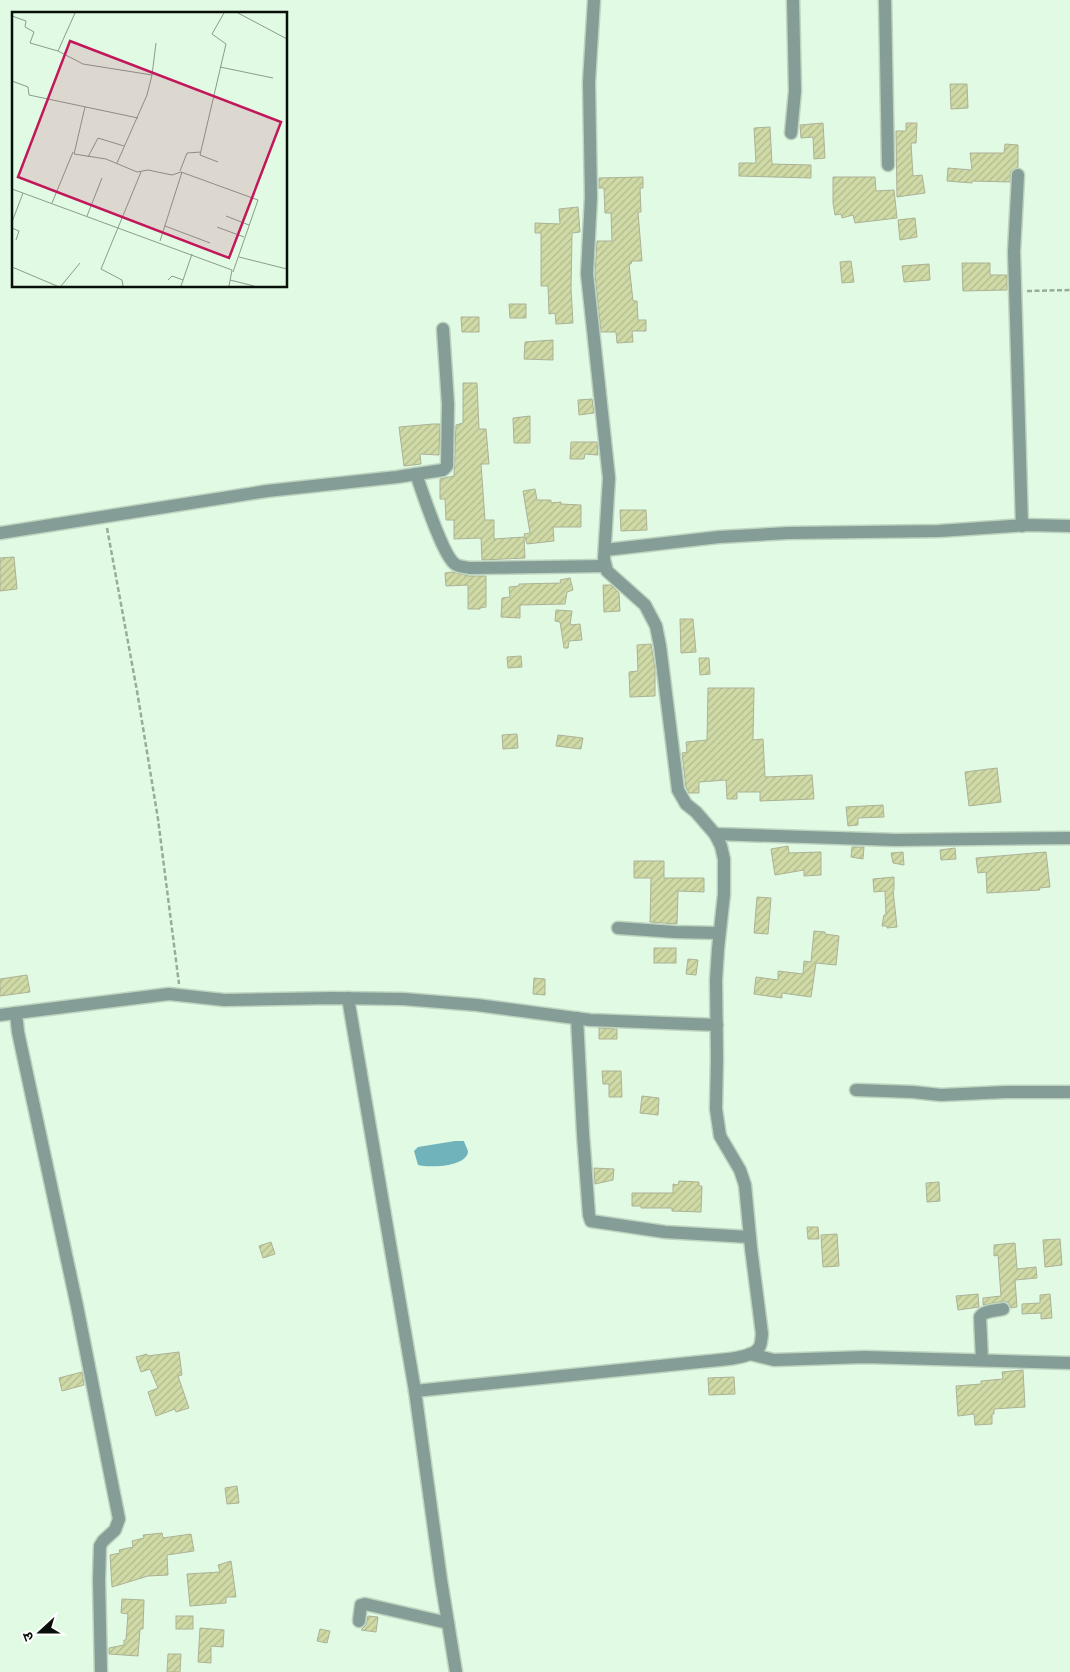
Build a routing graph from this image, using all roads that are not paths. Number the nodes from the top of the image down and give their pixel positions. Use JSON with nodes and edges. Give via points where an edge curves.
{"nodes":[{"id":1,"x":594,"y":0,"type":"edge"},
{"id":2,"x":793,"y":0,"type":"edge"},
{"id":3,"x":885,"y":0,"type":"edge"},
{"id":4,"x":791,"y":133,"type":"dead end"},
{"id":5,"x":888,"y":165,"type":"dead end"},
{"id":6,"x":1018,"y":175,"type":"dead end"},
{"id":7,"x":443,"y":329,"type":"dead end"},
{"id":8,"x":416,"y":474,"type":"junction"},
{"id":9,"x":1022,"y":526,"type":"junction"},
{"id":10,"x":1070,"y":526,"type":"edge"},
{"id":11,"x":0,"y":533,"type":"edge"},
{"id":12,"x":605,"y":550,"type":"junction"},
{"id":13,"x":605,"y":566,"type":"junction"},
{"id":14,"x":714,"y":834,"type":"junction"},
{"id":15,"x":1070,"y":838,"type":"edge"},
{"id":16,"x":618,"y":928,"type":"dead end"},
{"id":17,"x":719,"y":933,"type":"junction"},
{"id":18,"x":348,"y":998,"type":"junction"},
{"id":19,"x":16,"y":1013,"type":"junction"},
{"id":20,"x":0,"y":1015,"type":"edge"},
{"id":21,"x":577,"y":1018,"type":"junction"},
{"id":22,"x":717,"y":1025,"type":"junction"},
{"id":23,"x":856,"y":1090,"type":"dead end"},
{"id":24,"x":1070,"y":1092,"type":"edge"},
{"id":25,"x":750,"y":1237,"type":"junction"},
{"id":26,"x":1003,"y":1309,"type":"dead end"},
{"id":27,"x":750,"y":1354,"type":"junction"},
{"id":28,"x":982,"y":1360,"type":"junction"},
{"id":29,"x":1070,"y":1363,"type":"edge"},
{"id":30,"x":415,"y":1391,"type":"junction"},
{"id":31,"x":359,"y":1621,"type":"dead end"},
{"id":32,"x":448,"y":1623,"type":"junction"},
{"id":33,"x":101,"y":1672,"type":"edge"},
{"id":34,"x":456,"y":1672,"type":"edge"}],
"edges":[{"from":1,"to":12,"type":"street","via":[[589,82],[591,197],[587,274],[609,478]]},
{"from":2,"to":4,"type":"street","via":[[795,91]]},
{"from":3,"to":5,"type":"street"},
{"from":6,"to":9,"type":"street","via":[[1014,291]]},
{"from":7,"to":8,"type":"street","via":[[448,404],[447,466],[440,472]]},
{"from":8,"to":11,"type":"street","via":[[267,491]]},
{"from":8,"to":13,"type":"street","via":[[453,563],[470,568]]},
{"from":9,"to":10,"type":"street"},
{"from":9,"to":12,"type":"street","via":[[729,537]]},
{"from":12,"to":13,"type":"street"},
{"from":13,"to":14,"type":"street","via":[[646,606],[652,617],[660,646],[678,790],[686,804]]},
{"from":14,"to":15,"type":"street","via":[[896,840]]},
{"from":14,"to":17,"type":"street","via":[[722,846],[724,859]]},
{"from":16,"to":17,"type":"street"},
{"from":17,"to":22,"type":"street"},
{"from":18,"to":19,"type":"street","via":[[230,1000],[169,994]]},
{"from":18,"to":21,"type":"street","via":[[477,1005]]},
{"from":18,"to":30,"type":"street"},
{"from":19,"to":20,"type":"street"},
{"from":19,"to":33,"type":"street","via":[[119,1519],[116,1530],[100,1546]]},
{"from":21,"to":22,"type":"street"},
{"from":21,"to":25,"type":"street","via":[[591,1221],[665,1232]]},
{"from":22,"to":25,"type":"street","via":[[716,1109],[719,1133],[740,1170]]},
{"from":23,"to":24,"type":"street","via":[[941,1095]]},
{"from":25,"to":27,"type":"street","via":[[762,1334],[758,1349]]},
{"from":26,"to":28,"type":"street","via":[[986,1312],[980,1317]]},
{"from":27,"to":28,"type":"street","via":[[774,1360],[865,1357]]},
{"from":27,"to":30,"type":"street","via":[[708,1362]]},
{"from":28,"to":29,"type":"street"},
{"from":30,"to":32,"type":"street"},
{"from":31,"to":32,"type":"street","via":[[360,1608],[364,1604]]},
{"from":32,"to":34,"type":"street"}]}
